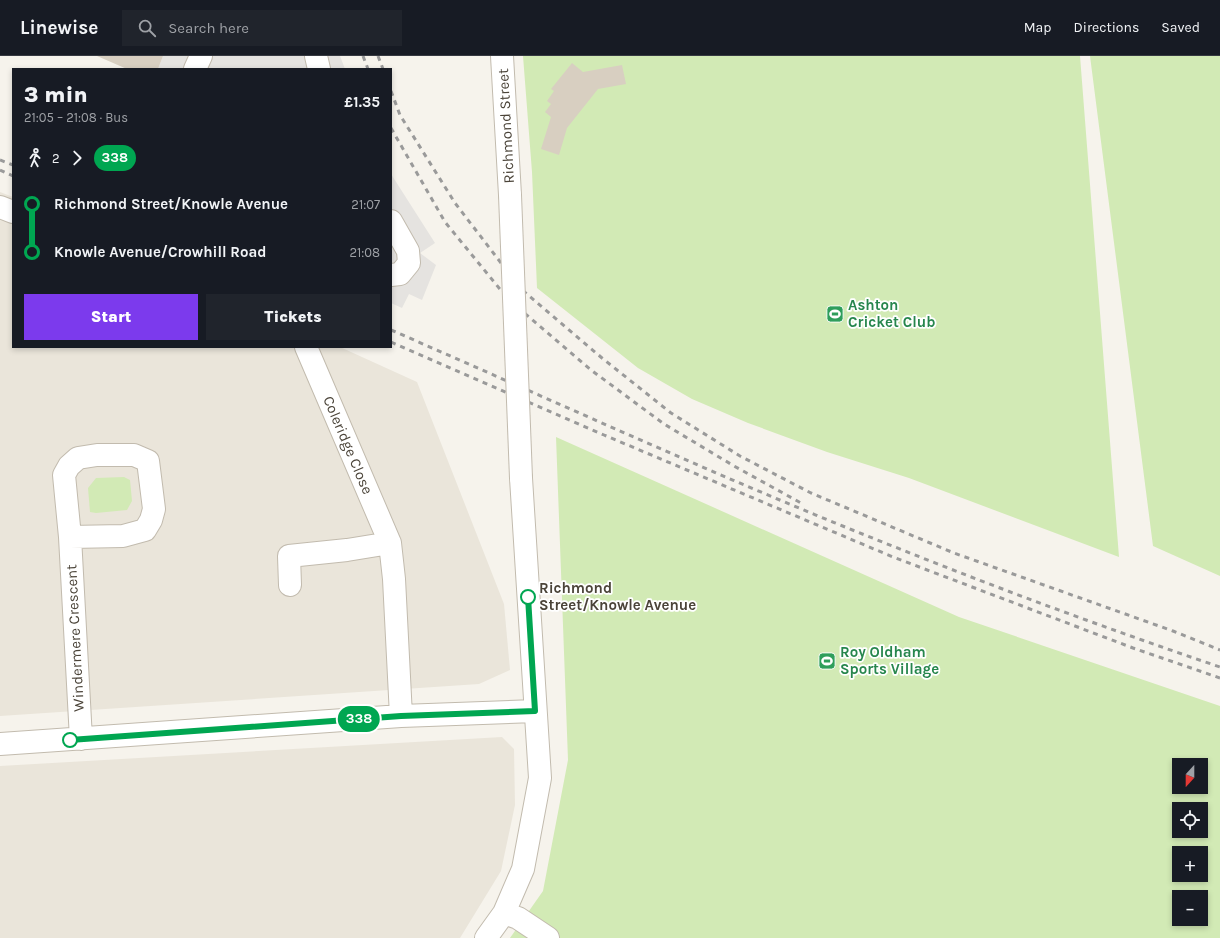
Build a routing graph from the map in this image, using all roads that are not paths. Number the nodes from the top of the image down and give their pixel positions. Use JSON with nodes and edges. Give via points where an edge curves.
{"nodes":[{"id":1,"x":201,"y":56,"type":"edge"},
{"id":2,"x":316,"y":56,"type":"edge"},
{"id":3,"x":502,"y":56,"type":"edge"},
{"id":4,"x":195,"y":68,"type":"edge"},
{"id":5,"x":319,"y":68,"type":"edge"},
{"id":6,"x":0,"y":207,"type":"edge"},
{"id":7,"x":12,"y":212,"type":"edge"},
{"id":8,"x":392,"y":222,"type":"edge"},
{"id":9,"x":392,"y":275,"type":"edge"},
{"id":10,"x":306,"y":348,"type":"edge"},
{"id":11,"x":70,"y":537,"type":"junction"},
{"id":12,"x":390,"y":543,"type":"junction"},
{"id":13,"x":290,"y":585,"type":"dead end"},
{"id":14,"x":535,"y":711,"type":"junction"},
{"id":15,"x":401,"y":716,"type":"junction"},
{"id":16,"x":80,"y":739,"type":"junction"},
{"id":17,"x":0,"y":744,"type":"edge"},
{"id":18,"x":504,"y":913,"type":"junction"},
{"id":19,"x":486,"y":938,"type":"edge"},
{"id":20,"x":548,"y":938,"type":"edge"}],
"edges":[{"from":1,"to":4,"type":"street"},
{"from":2,"to":5,"type":"street"},
{"from":3,"to":14,"type":"street","name":"Richmond Street","bridge":true,"via":[[521,478]]},
{"from":6,"to":7,"type":"street"},
{"from":8,"to":9,"type":"street","via":[[408,251],[409,263],[400,274]]},
{"from":10,"to":12,"type":"street","name":"Coleridge Close"},
{"from":11,"to":11,"type":"street","name":"Windermere Crescent","via":[[64,475],[69,466],[78,458],[97,455],[134,455],[148,461],[154,509],[145,530],[123,536]]},
{"from":11,"to":16,"type":"street","name":"Windermere Crescent"},
{"from":12,"to":13,"type":"street","via":[[289,556]]},
{"from":12,"to":15,"type":"street","name":"Coleridge Close"},
{"from":14,"to":15,"type":"street"},
{"from":14,"to":18,"type":"street","via":[[540,778],[523,869]]},
{"from":15,"to":16,"type":"street"},
{"from":16,"to":17,"type":"street"},
{"from":18,"to":19,"type":"street"},
{"from":18,"to":20,"type":"street","via":[[518,918]]}]}
